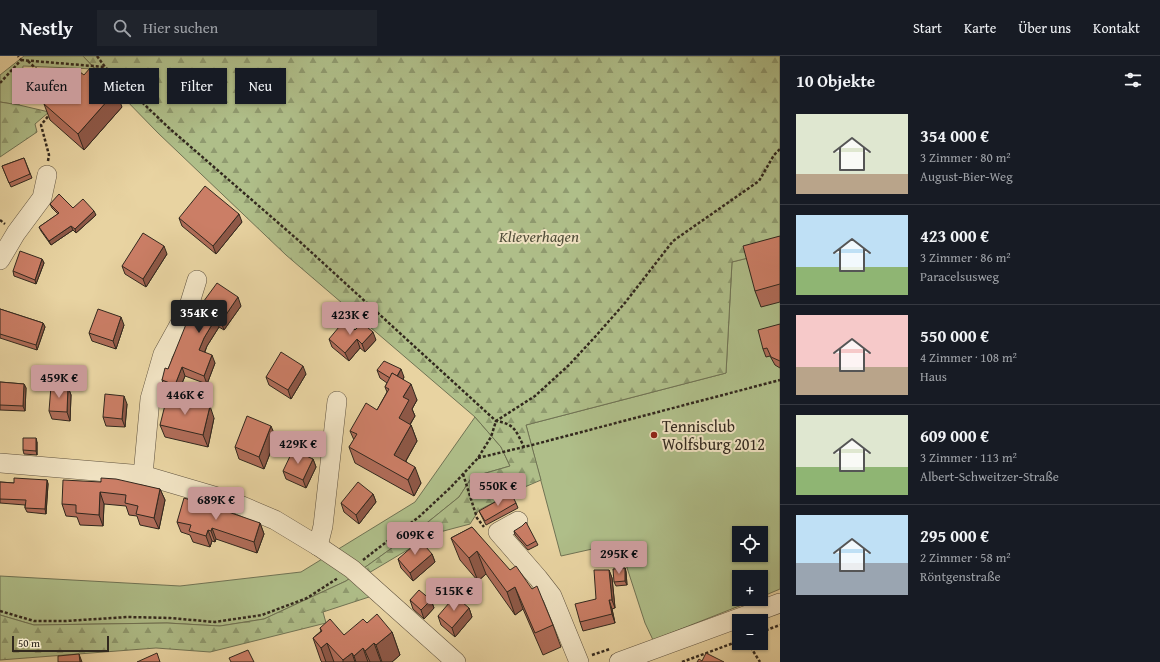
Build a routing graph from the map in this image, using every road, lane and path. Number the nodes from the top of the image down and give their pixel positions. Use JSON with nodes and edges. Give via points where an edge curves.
{"nodes":[{"id":1,"x":18,"y":56,"type":"edge"},
{"id":2,"x":97,"y":56,"type":"edge"},
{"id":3,"x":21,"y":60,"type":"junction"},
{"id":4,"x":28,"y":61,"type":"junction"},
{"id":5,"x":105,"y":67,"type":"junction"},
{"id":6,"x":35,"y":68,"type":"edge"},
{"id":7,"x":0,"y":83,"type":"edge"},
{"id":8,"x":50,"y":114,"type":"edge"},
{"id":9,"x":780,"y":149,"type":"edge"},
{"id":10,"x":47,"y":175,"type":"joint"},
{"id":11,"x":0,"y":260,"type":"edge"},
{"id":12,"x":197,"y":280,"type":"dead end"},
{"id":13,"x":780,"y":380,"type":"edge"},
{"id":14,"x":337,"y":401,"type":"dead end"},
{"id":15,"x":496,"y":421,"type":"junction"},
{"id":16,"x":524,"y":447,"type":"junction"},
{"id":17,"x":478,"y":458,"type":"junction"},
{"id":18,"x":0,"y":463,"type":"edge"},
{"id":19,"x":463,"y":474,"type":"junction"},
{"id":20,"x":143,"y":475,"type":"junction"},
{"id":21,"x":518,"y":521,"type":"dead end"},
{"id":22,"x":498,"y":532,"type":"junction"},
{"id":23,"x":318,"y":546,"type":"junction"},
{"id":24,"x":352,"y":569,"type":"junction"},
{"id":25,"x":780,"y":603,"type":"edge"},
{"id":26,"x":0,"y":611,"type":"edge"},
{"id":27,"x":780,"y":625,"type":"edge"},
{"id":28,"x":768,"y":629,"type":"edge"},
{"id":29,"x":732,"y":644,"type":"edge"},
{"id":30,"x":752,"y":650,"type":"edge"},
{"id":31,"x":650,"y":657,"type":"edge"},
{"id":32,"x":456,"y":662,"type":"edge"},
{"id":33,"x":579,"y":662,"type":"edge"},
{"id":34,"x":619,"y":662,"type":"edge"},
{"id":35,"x":682,"y":662,"type":"edge"},
{"id":36,"x":760,"y":662,"type":"edge"}],
"edges":[{"from":1,"to":3,"type":"path"},
{"from":2,"to":5,"type":"path"},
{"from":3,"to":4,"type":"path"},
{"from":3,"to":7,"type":"path"},
{"from":4,"to":5,"type":"path"},
{"from":4,"to":6,"type":"path"},
{"from":5,"to":15,"type":"path","via":[[169,128],[298,240]]},
{"from":8,"to":10,"type":"path","via":[[41,125],[49,155]]},
{"from":9,"to":15,"type":"path","via":[[759,181],[673,241],[624,304],[569,365],[535,396]]},
{"from":10,"to":11,"type":"street","via":[[42,198]]},
{"from":12,"to":20,"type":"street","via":[[188,309],[163,354],[150,399]]},
{"from":13,"to":16,"type":"path"},
{"from":14,"to":23,"type":"street","via":[[323,526]]},
{"from":15,"to":16,"type":"path","via":[[508,423],[516,431]]},
{"from":15,"to":17,"type":"path","via":[[491,437]]},
{"from":16,"to":17,"type":"path"},
{"from":17,"to":19,"type":"path"},
{"from":18,"to":20,"type":"street"},
{"from":19,"to":22,"type":"path","via":[[477,518],[493,538]]},
{"from":19,"to":24,"type":"path","via":[[420,516]]},
{"from":20,"to":23,"type":"street","via":[[228,500],[274,520]]},
{"from":21,"to":22,"type":"street"},
{"from":22,"to":33,"type":"street","via":[[552,596]]},
{"from":23,"to":24,"type":"street"},
{"from":24,"to":26,"type":"path","via":[[301,601],[262,615],[215,622],[128,617],[34,621]]},
{"from":24,"to":32,"type":"street"},
{"from":25,"to":31,"type":"street"},
{"from":27,"to":28,"type":"path"},
{"from":29,"to":35,"type":"path"},
{"from":30,"to":36,"type":"path"},
{"from":31,"to":34,"type":"street"}]}
